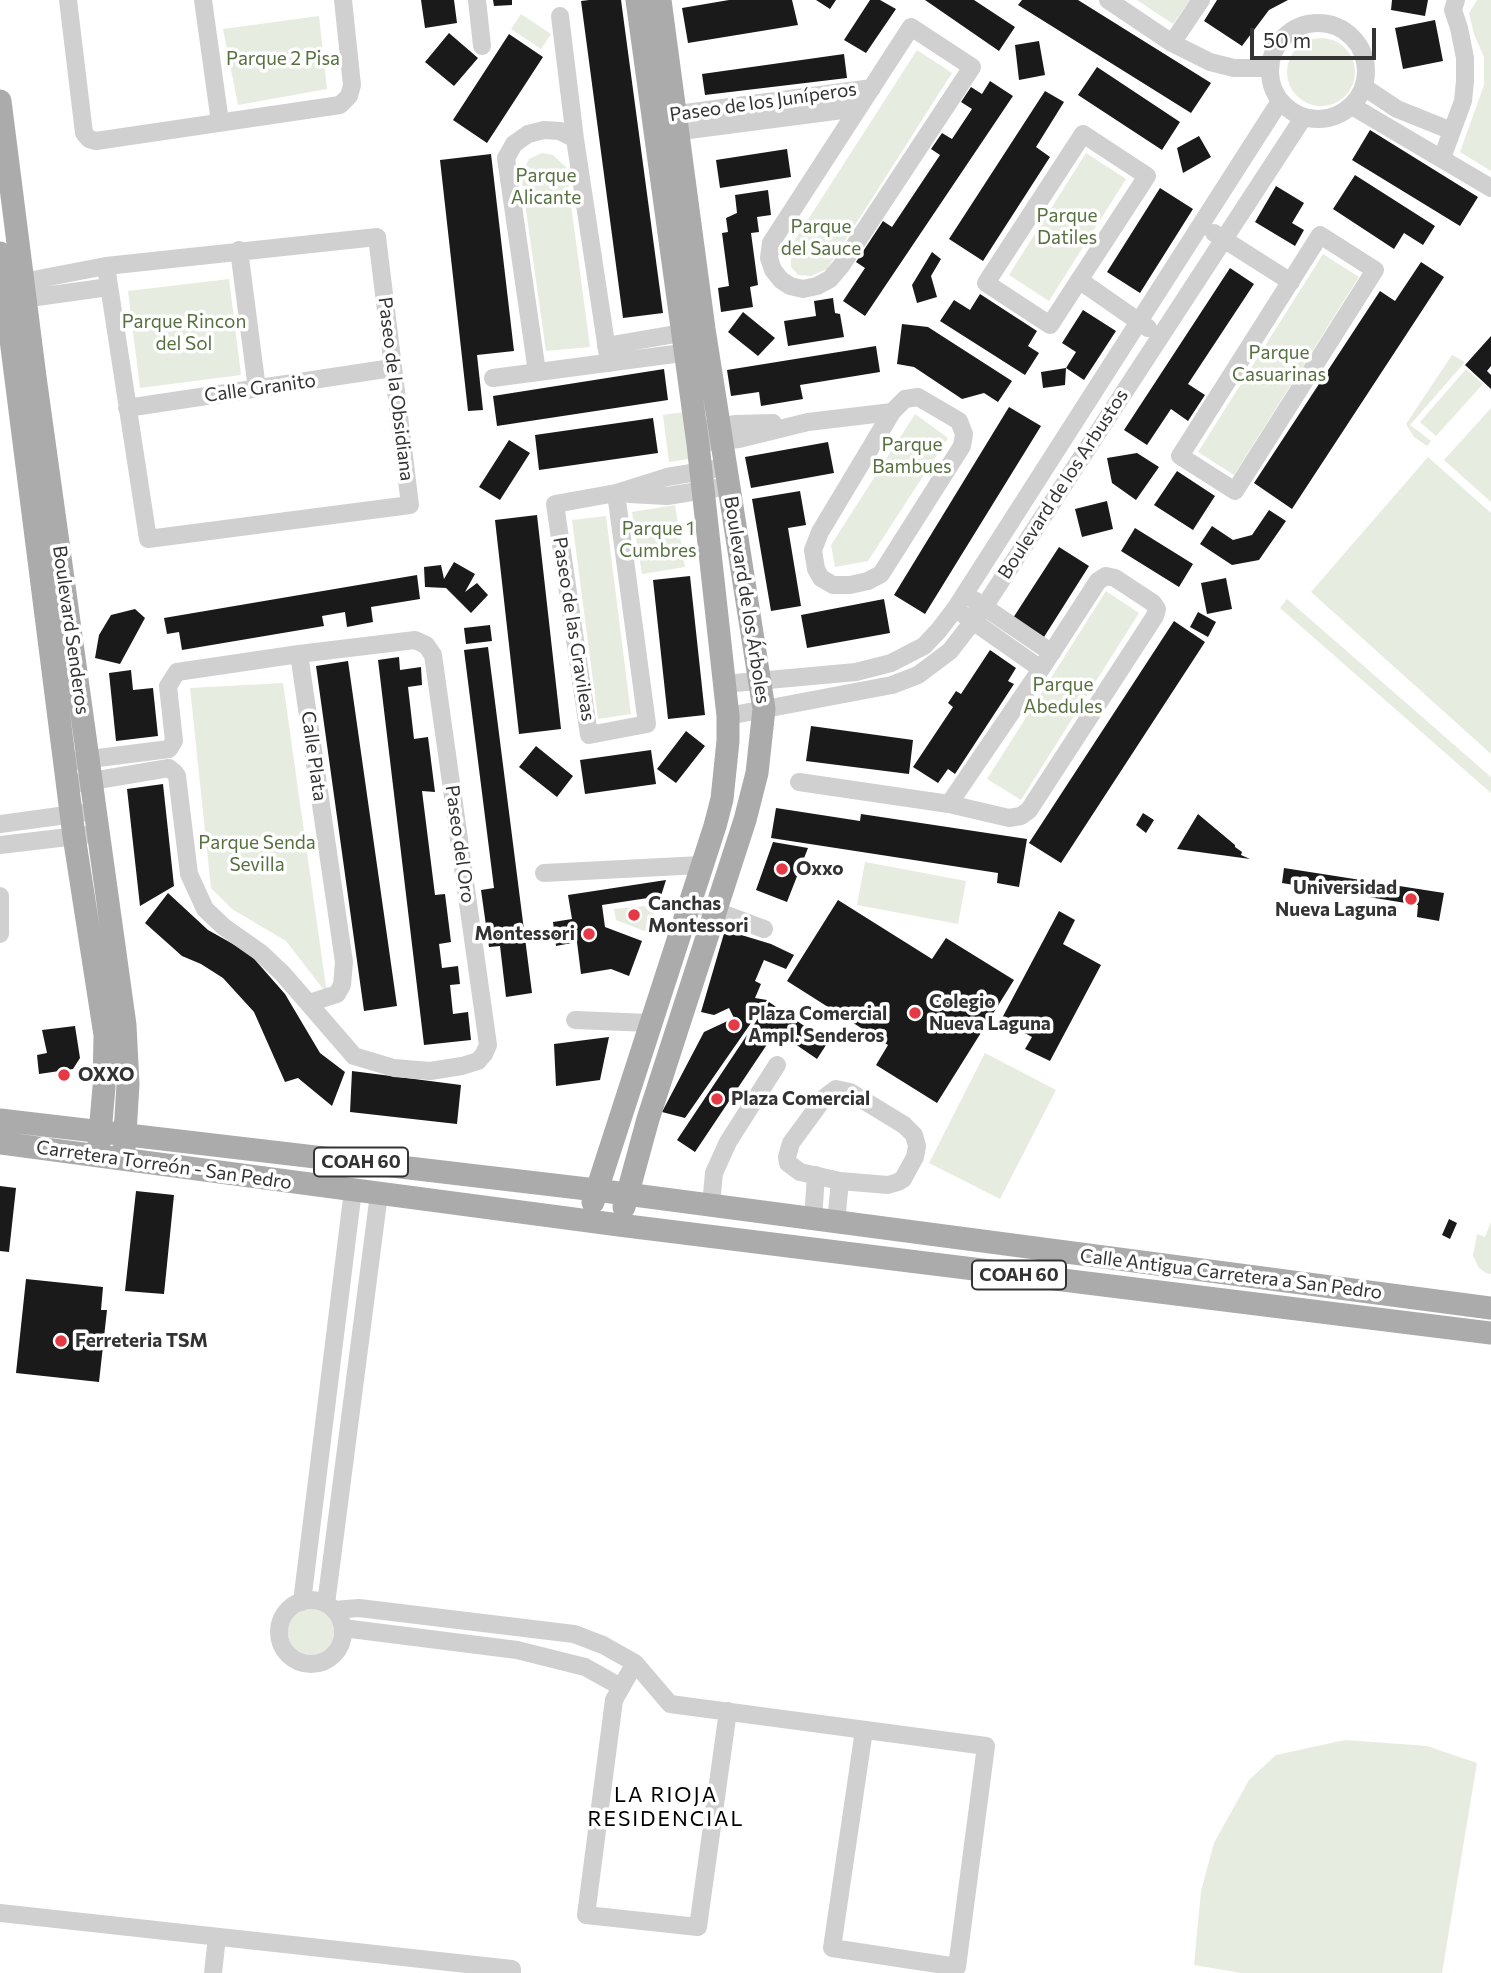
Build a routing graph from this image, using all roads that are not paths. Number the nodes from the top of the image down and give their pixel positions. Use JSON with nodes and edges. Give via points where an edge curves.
{"nodes":[{"id":1,"x":68,"y":0,"type":"edge"},
{"id":2,"x":203,"y":0,"type":"edge"},
{"id":3,"x":342,"y":0,"type":"edge"},
{"id":4,"x":477,"y":0,"type":"edge"},
{"id":5,"x":637,"y":0,"type":"edge"},
{"id":6,"x":660,"y":0,"type":"edge"},
{"id":7,"x":1108,"y":0,"type":"edge"},
{"id":8,"x":1201,"y":0,"type":"edge"},
{"id":9,"x":1456,"y":0,"type":"edge"},
{"id":10,"x":560,"y":16,"type":"dead end"},
{"id":11,"x":1172,"y":43,"type":"junction"},
{"id":12,"x":482,"y":46,"type":"dead end"},
{"id":13,"x":1269,"y":68,"type":"junction"},
{"id":14,"x":1364,"y":87,"type":"junction"},
{"id":15,"x":872,"y":88,"type":"junction"},
{"id":16,"x":0,"y":101,"type":"edge"},
{"id":17,"x":1280,"y":102,"type":"junction"},
{"id":18,"x":1352,"y":106,"type":"junction"},
{"id":19,"x":858,"y":108,"type":"junction"},
{"id":20,"x":1303,"y":118,"type":"junction"},
{"id":21,"x":220,"y":122,"type":"junction"},
{"id":22,"x":665,"y":124,"type":"junction"},
{"id":23,"x":1452,"y":131,"type":"junction"},
{"id":24,"x":575,"y":139,"type":"junction"},
{"id":25,"x":1442,"y":158,"type":"junction"},
{"id":26,"x":1491,"y":188,"type":"edge"},
{"id":27,"x":1201,"y":225,"type":"junction"},
{"id":28,"x":1222,"y":239,"type":"junction"},
{"id":29,"x":239,"y":250,"type":"junction"},
{"id":30,"x":0,"y":253,"type":"edge"},
{"id":31,"x":106,"y":266,"type":"junction"},
{"id":32,"x":1079,"y":280,"type":"junction"},
{"id":33,"x":1291,"y":282,"type":"junction"},
{"id":34,"x":109,"y":288,"type":"junction"},
{"id":35,"x":16,"y":292,"type":"junction"},
{"id":36,"x":1139,"y":323,"type":"junction"},
{"id":37,"x":1159,"y":336,"type":"junction"},
{"id":38,"x":695,"y":341,"type":"junction"},
{"id":39,"x":607,"y":354,"type":"junction"},
{"id":40,"x":15,"y":355,"type":"edge"},
{"id":41,"x":392,"y":368,"type":"junction"},
{"id":42,"x":537,"y":372,"type":"junction"},
{"id":43,"x":493,"y":378,"type":"dead end"},
{"id":44,"x":17,"y":379,"type":"edge"},
{"id":45,"x":257,"y":389,"type":"junction"},
{"id":46,"x":127,"y":408,"type":"junction"},
{"id":47,"x":892,"y":412,"type":"junction"},
{"id":48,"x":721,"y":433,"type":"junction"},
{"id":49,"x":697,"y":437,"type":"junction"},
{"id":50,"x":729,"y":477,"type":"junction"},
{"id":51,"x":702,"y":480,"type":"junction"},
{"id":52,"x":616,"y":493,"type":"junction"},
{"id":53,"x":960,"y":602,"type":"junction"},
{"id":54,"x":978,"y":614,"type":"junction"},
{"id":55,"x":1052,"y":653,"type":"junction"},
{"id":56,"x":299,"y":654,"type":"junction"},
{"id":57,"x":1041,"y":669,"type":"junction"},
{"id":58,"x":762,"y":681,"type":"junction"},
{"id":59,"x":724,"y":684,"type":"junction"},
{"id":60,"x":764,"y":709,"type":"junction"},
{"id":61,"x":728,"y":716,"type":"junction"},
{"id":62,"x":90,"y":771,"type":"junction"},
{"id":63,"x":66,"y":774,"type":"junction"},
{"id":64,"x":799,"y":782,"type":"dead end"},
{"id":65,"x":948,"y":804,"type":"junction"},
{"id":66,"x":97,"y":822,"type":"junction"},
{"id":67,"x":0,"y":824,"type":"edge"},
{"id":68,"x":73,"y":825,"type":"junction"},
{"id":69,"x":0,"y":845,"type":"edge"},
{"id":70,"x":701,"y":864,"type":"junction"},
{"id":71,"x":544,"y":873,"type":"dead end"},
{"id":72,"x":0,"y":896,"type":"edge"},
{"id":73,"x":689,"y":901,"type":"junction"},
{"id":74,"x":714,"y":911,"type":"junction"},
{"id":75,"x":764,"y":929,"type":"dead end"},
{"id":76,"x":0,"y":934,"type":"edge"},
{"id":77,"x":309,"y":1003,"type":"junction"},
{"id":78,"x":575,"y":1020,"type":"dead end"},
{"id":79,"x":650,"y":1023,"type":"junction"},
{"id":80,"x":777,"y":1065,"type":"dead end"},
{"id":81,"x":0,"y":1119,"type":"edge"},
{"id":82,"x":100,"y":1132,"type":"junction"},
{"id":83,"x":126,"y":1135,"type":"junction"},
{"id":84,"x":0,"y":1143,"type":"edge"},
{"id":85,"x":97,"y":1157,"type":"junction"},
{"id":86,"x":123,"y":1160,"type":"junction"},
{"id":87,"x":816,"y":1175,"type":"junction"},
{"id":88,"x":840,"y":1181,"type":"junction"},
{"id":89,"x":353,"y":1190,"type":"junction"},
{"id":90,"x":596,"y":1190,"type":"junction"},
{"id":91,"x":380,"y":1194,"type":"junction"},
{"id":92,"x":627,"y":1194,"type":"junction"},
{"id":93,"x":711,"y":1205,"type":"junction"},
{"id":94,"x":813,"y":1219,"type":"junction"},
{"id":95,"x":587,"y":1221,"type":"junction"},
{"id":96,"x":836,"y":1222,"type":"junction"},
{"id":97,"x":619,"y":1225,"type":"junction"},
{"id":98,"x":1487,"y":1307,"type":"edge"},
{"id":99,"x":1486,"y":1333,"type":"edge"},
{"id":100,"x":302,"y":1602,"type":"junction"},
{"id":101,"x":330,"y":1607,"type":"junction"},
{"id":102,"x":343,"y":1628,"type":"junction"},
{"id":103,"x":635,"y":1663,"type":"junction"},
{"id":104,"x":621,"y":1687,"type":"junction"},
{"id":105,"x":728,"y":1711,"type":"junction"},
{"id":106,"x":864,"y":1730,"type":"junction"},
{"id":107,"x":0,"y":1913,"type":"edge"},
{"id":108,"x":217,"y":1937,"type":"junction"},
{"id":109,"x":213,"y":1973,"type":"edge"},
{"id":110,"x":512,"y":1973,"type":"edge"}],
"edges":[{"from":1,"to":21,"type":"street","via":[[84,133],[89,139]]},
{"from":2,"to":21,"type":"street"},
{"from":3,"to":21,"type":"street","via":[[352,85],[349,96],[340,104]]},
{"from":4,"to":12,"type":"street"},
{"from":5,"to":22,"type":"main road","name":"Boulevard de los Árboles"},
{"from":6,"to":22,"type":"main road","name":"Boulevard de los Árboles"},
{"from":7,"to":11,"type":"street"},
{"from":8,"to":11,"type":"street"},
{"from":9,"to":23,"type":"street","via":[[1453,10],[1460,28],[1465,81]]},
{"from":10,"to":24,"type":"street"},
{"from":11,"to":13,"type":"street","via":[[1223,67]]},
{"from":13,"to":14,"type":"street","via":[[1283,38],[1296,28],[1328,24],[1344,30],[1364,55]]},
{"from":13,"to":17,"type":"street","via":[[1271,86]]},
{"from":14,"to":18,"type":"street"},
{"from":14,"to":23,"type":"street","via":[[1397,109]]},
{"from":15,"to":19,"type":"street","name":"Paseo de los Juníperos"},
{"from":15,"to":19,"type":"street","name":"Paseo de los Juníperos","via":[[911,27],[972,67],[841,266],[817,286],[790,286],[773,270],[771,243]]},
{"from":15,"to":22,"type":"street","name":"Paseo de los Juníperos"},
{"from":16,"to":35,"type":"main road","name":"Boulevard Senderos"},
{"from":17,"to":20,"type":"street"},
{"from":17,"to":27,"type":"street","name":"Boulevard de los Arbustos"},
{"from":18,"to":20,"type":"street","via":[[1329,119]]},
{"from":18,"to":25,"type":"street"},
{"from":19,"to":22,"type":"street","name":"Paseo de los Juníperos"},
{"from":20,"to":28,"type":"street","name":"Boulevard de los Arbustos"},
{"from":22,"to":38,"type":"main road","name":"Boulevard de los Árboles"},
{"from":23,"to":25,"type":"street"},
{"from":24,"to":39,"type":"street"},
{"from":24,"to":42,"type":"street","via":[[560,131],[528,134],[514,144],[506,158]]},
{"from":25,"to":26,"type":"street"},
{"from":27,"to":28,"type":"street"},
{"from":27,"to":36,"type":"street","name":"Boulevard de los Arbustos"},
{"from":28,"to":33,"type":"street"},
{"from":28,"to":37,"type":"street","name":"Boulevard de los Arbustos"},
{"from":29,"to":31,"type":"street","name":"Paseo de la Obsidiana"},
{"from":29,"to":41,"type":"street","name":"Paseo de la Obsidiana","via":[[377,237]]},
{"from":29,"to":45,"type":"street"},
{"from":30,"to":35,"type":"main road","name":"Boulevard Senderos"},
{"from":31,"to":34,"type":"street","name":"Paseo de la Obsidiana"},
{"from":31,"to":35,"type":"street","name":"Paseo de la Obsidiana"},
{"from":32,"to":32,"type":"street","via":[[1147,176],[1083,134],[986,283],[1050,325]]},
{"from":32,"to":36,"type":"street"},
{"from":33,"to":33,"type":"street","via":[[1181,456],[1235,491],[1375,270],[1320,235]]},
{"from":34,"to":35,"type":"street"},
{"from":34,"to":46,"type":"street","name":"Paseo de la Obsidiana"},
{"from":35,"to":40,"type":"main road","name":"Boulevard Senderos"},
{"from":36,"to":37,"type":"street"},
{"from":36,"to":53,"type":"street","name":"Boulevard de los Arbustos"},
{"from":37,"to":54,"type":"street","name":"Boulevard de los Arbustos"},
{"from":38,"to":39,"type":"street"},
{"from":38,"to":48,"type":"main road","name":"Boulevard de los Árboles"},
{"from":38,"to":49,"type":"main road","name":"Boulevard de los Árboles"},
{"from":39,"to":42,"type":"street"},
{"from":40,"to":44,"type":"main road","name":"Boulevard Senderos"},
{"from":41,"to":45,"type":"street","name":"Calle Granito"},
{"from":41,"to":46,"type":"street","name":"Paseo de la Obsidiana","via":[[410,505],[148,539]]},
{"from":42,"to":43,"type":"street"},
{"from":44,"to":62,"type":"main road","name":"Boulevard Senderos"},
{"from":44,"to":63,"type":"main road","name":"Boulevard Senderos"},
{"from":45,"to":46,"type":"street","name":"Calle Granito"},
{"from":47,"to":47,"type":"street","via":[[905,399],[918,397],[959,421],[962,446],[881,574],[850,585],[833,585],[821,578],[813,550]]},
{"from":47,"to":48,"type":"street"},
{"from":48,"to":49,"type":"street"},
{"from":48,"to":50,"type":"main road","name":"Boulevard de los Árboles"},
{"from":49,"to":51,"type":"main road","name":"Boulevard de los Árboles"},
{"from":50,"to":51,"type":"street","name":"Paseo de las Gravileas"},
{"from":50,"to":58,"type":"main road","name":"Boulevard de los Árboles"},
{"from":51,"to":52,"type":"street","name":"Paseo de las Gravileas","via":[[667,477]]},
{"from":51,"to":59,"type":"main road","name":"Boulevard de los Árboles"},
{"from":52,"to":52,"type":"street","name":"Paseo de las Gravileas","via":[[555,504],[589,735],[647,724]]},
{"from":53,"to":54,"type":"street"},
{"from":53,"to":58,"type":"street","name":"Boulevard de los Arbustos","via":[[924,646],[891,663],[856,672]]},
{"from":54,"to":55,"type":"street"},
{"from":54,"to":57,"type":"street"},
{"from":54,"to":60,"type":"street","name":"Boulevard de los Arbustos","via":[[950,651],[918,675],[892,685]]},
{"from":55,"to":57,"type":"street"},
{"from":55,"to":65,"type":"street","via":[[1098,581],[1106,576],[1157,609],[1029,810],[1009,818]]},
{"from":56,"to":62,"type":"street","name":"Paseo del Oro","via":[[177,672],[168,686],[174,741],[169,749]]},
{"from":56,"to":77,"type":"street","name":"Calle Plata","via":[[344,962],[337,994]]},
{"from":56,"to":77,"type":"street","name":"Paseo del Oro","via":[[415,640],[433,655],[488,1045],[478,1061],[462,1066],[430,1071],[394,1068],[354,1056]]},
{"from":57,"to":65,"type":"street"},
{"from":58,"to":59,"type":"street","name":"Boulevard de los Arbustos"},
{"from":58,"to":60,"type":"main road","name":"Boulevard de los Árboles"},
{"from":59,"to":61,"type":"main road","name":"Boulevard de los Árboles"},
{"from":60,"to":61,"type":"street","name":"Boulevard de los Arbustos"},
{"from":60,"to":74,"type":"main road","name":"Boulevard de los Árboles","via":[[757,773]]},
{"from":61,"to":70,"type":"main road","name":"Boulevard de los Árboles","via":[[722,799]]},
{"from":62,"to":63,"type":"street","name":"Paseo del Oro"},
{"from":62,"to":66,"type":"main road","name":"Boulevard Senderos"},
{"from":62,"to":77,"type":"street","name":"Paseo del Oro","via":[[169,768],[174,772],[195,892],[205,909],[261,953]]},
{"from":63,"to":68,"type":"main road","name":"Boulevard Senderos"},
{"from":64,"to":65,"type":"street"},
{"from":66,"to":68,"type":"street"},
{"from":66,"to":83,"type":"main road","name":"Boulevard Senderos","via":[[125,1025]]},
{"from":67,"to":68,"type":"street"},
{"from":68,"to":69,"type":"street"},
{"from":68,"to":82,"type":"main road","name":"Boulevard Senderos","via":[[105,1035]]},
{"from":70,"to":71,"type":"street"},
{"from":70,"to":73,"type":"main road","name":"Boulevard de los Árboles"},
{"from":72,"to":76,"type":"street"},
{"from":73,"to":74,"type":"street"},
{"from":73,"to":79,"type":"main road","name":"Boulevard de los Árboles"},
{"from":74,"to":75,"type":"street"},
{"from":74,"to":92,"type":"main road","name":"Boulevard de los Árboles"},
{"from":78,"to":79,"type":"street"},
{"from":79,"to":90,"type":"main road","name":"Boulevard de los Árboles"},
{"from":80,"to":93,"type":"street","via":[[728,1142],[714,1173]]},
{"from":81,"to":82,"type":"main road","name":"Carretera Torreón - San Pedro","number":"COAH 60"},
{"from":82,"to":83,"type":"main road","name":"Carretera Torreón - San Pedro","number":"COAH 60"},
{"from":82,"to":85,"type":"main road","name":"Boulevard Senderos"},
{"from":83,"to":86,"type":"main road","name":"Boulevard Senderos"},
{"from":83,"to":90,"type":"main road","name":"Carretera Torreón - San Pedro","number":"COAH 60"},
{"from":84,"to":85,"type":"main road","name":"Carretera Torreón - San Pedro","number":"COAH 60"},
{"from":85,"to":86,"type":"main road","name":"Carretera Torreón - San Pedro","number":"COAH 60"},
{"from":86,"to":89,"type":"main road","name":"Carretera Torreón - San Pedro","number":"COAH 60"},
{"from":87,"to":88,"type":"street"},
{"from":87,"to":88,"type":"street","via":[[792,1167],[788,1150],[824,1098],[836,1089],[845,1089],[911,1131],[917,1151],[903,1179],[894,1184]]},
{"from":87,"to":94,"type":"street"},
{"from":88,"to":96,"type":"street"},
{"from":89,"to":91,"type":"main road","name":"Carretera Torreón - San Pedro","number":"COAH 60"},
{"from":89,"to":100,"type":"street"},
{"from":90,"to":92,"type":"main road","name":"Calle Antigua Carretera a San Pedro","number":"COAH 60"},
{"from":90,"to":95,"type":"main road","name":"Boulevard de los Árboles"},
{"from":91,"to":95,"type":"main road","name":"Carretera Torreón - San Pedro","number":"COAH 60"},
{"from":91,"to":101,"type":"street"},
{"from":92,"to":93,"type":"main road","name":"Calle Antigua Carretera a San Pedro","number":"COAH 60"},
{"from":92,"to":97,"type":"main road","name":"Boulevard de los Árboles"},
{"from":93,"to":94,"type":"main road","name":"Calle Antigua Carretera a San Pedro","number":"COAH 60"},
{"from":94,"to":96,"type":"main road","name":"Calle Antigua Carretera a San Pedro","number":"COAH 60"},
{"from":95,"to":97,"type":"main road","name":"Carretera Torreón - San Pedro","number":"COAH 60"},
{"from":96,"to":98,"type":"main road","name":"Calle Antigua Carretera a San Pedro","number":"COAH 60"},
{"from":97,"to":99,"type":"main road","name":"Calle Antigua Carretera a San Pedro","number":"COAH 60"},
{"from":98,"to":99,"type":"street"},
{"from":100,"to":101,"type":"street"},
{"from":100,"to":102,"type":"street","via":[[287,1611],[280,1631],[285,1651],[293,1658],[302,1663],[323,1662],[339,1648]]},
{"from":101,"to":102,"type":"street"},
{"from":101,"to":103,"type":"street","via":[[574,1634]]},
{"from":102,"to":104,"type":"street","via":[[517,1650],[585,1667]]},
{"from":103,"to":104,"type":"street"},
{"from":103,"to":105,"type":"street","via":[[670,1703]]},
{"from":104,"to":105,"type":"street","via":[[614,1700],[586,1914],[698,1927]]},
{"from":105,"to":106,"type":"street"},
{"from":106,"to":106,"type":"street","via":[[986,1746],[957,1968],[832,1948]]},
{"from":107,"to":108,"type":"street"},
{"from":108,"to":109,"type":"street"},
{"from":108,"to":110,"type":"street","via":[[512,1969]]}]}
